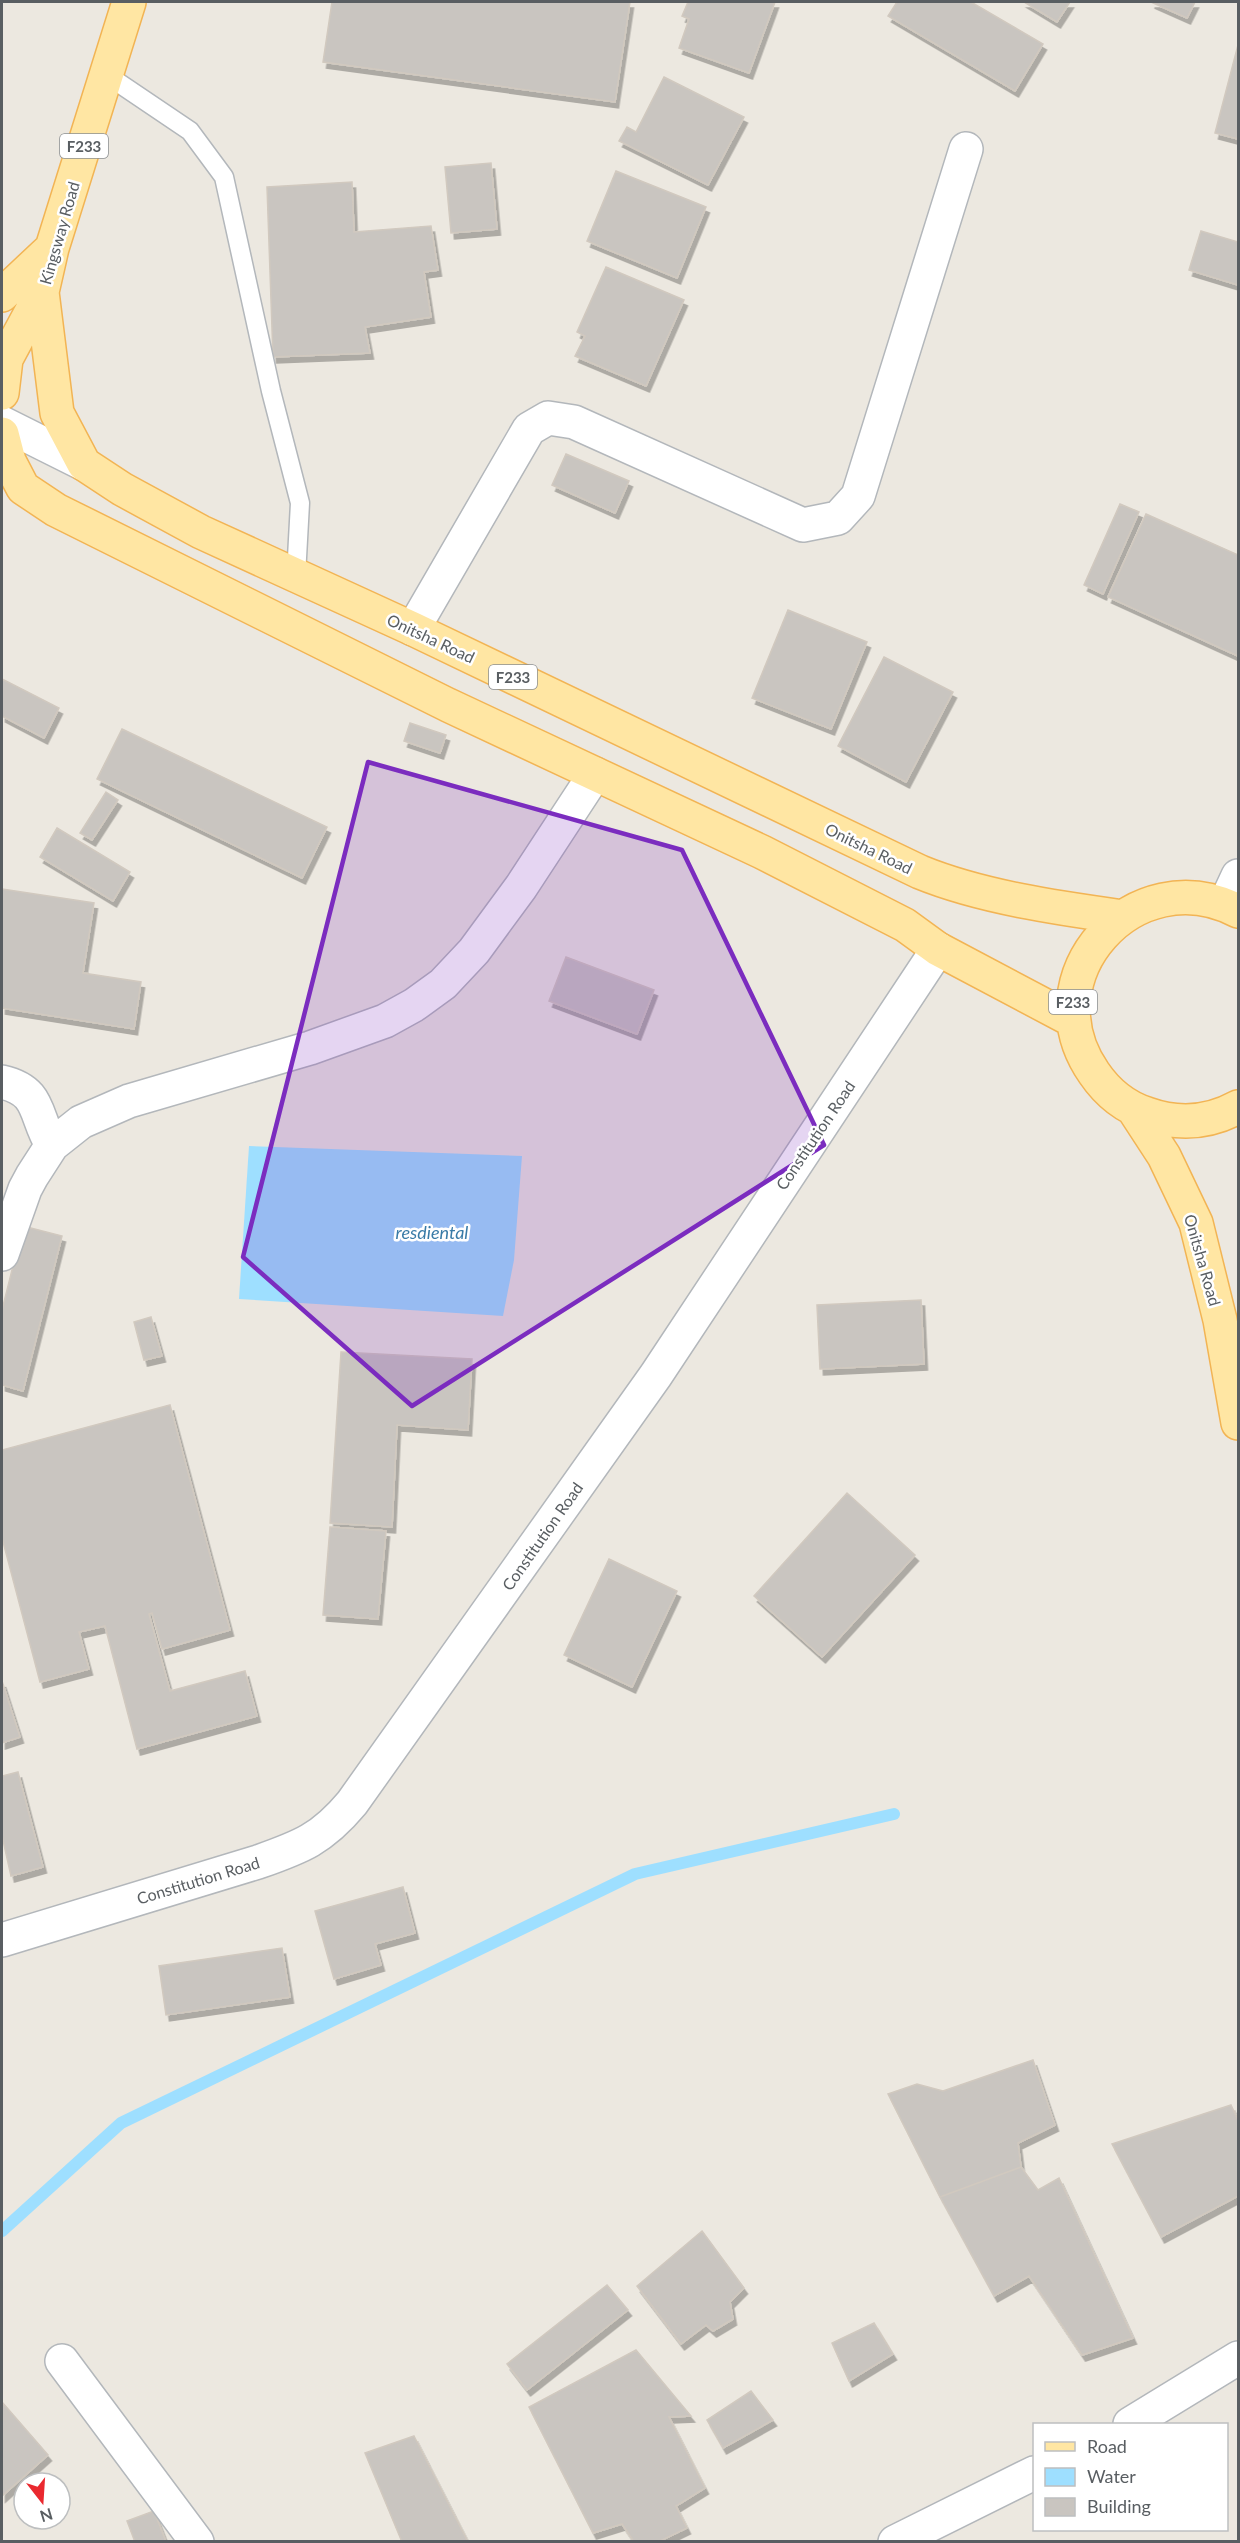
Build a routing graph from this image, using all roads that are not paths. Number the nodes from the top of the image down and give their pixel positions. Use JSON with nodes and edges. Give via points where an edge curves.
{"nodes":[{"id":1,"x":129,"y":2,"type":"edge"},
{"id":2,"x":107,"y":75,"type":"junction"},
{"id":3,"x":966,"y":148,"type":"dead end"},
{"id":4,"x":52,"y":248,"type":"junction"},
{"id":5,"x":42,"y":292,"type":"junction"},
{"id":6,"x":2,"y":295,"type":"edge"},
{"id":7,"x":2,"y":393,"type":"edge"},
{"id":8,"x":2,"y":423,"type":"edge"},
{"id":9,"x":2,"y":434,"type":"edge"},
{"id":10,"x":84,"y":464,"type":"junction"},
{"id":11,"x":296,"y":576,"type":"junction"},
{"id":12,"x":413,"y":629,"type":"junction"},
{"id":13,"x":595,"y":774,"type":"junction"},
{"id":14,"x":1234,"y":897,"type":"edge"},
{"id":15,"x":1123,"y":917,"type":"junction"},
{"id":16,"x":938,"y":949,"type":"junction"},
{"id":17,"x":1072,"y":1020,"type":"junction"},
{"id":18,"x":2,"y":1082,"type":"edge"},
{"id":19,"x":1239,"y":1107,"type":"edge"},
{"id":20,"x":1134,"y":1110,"type":"junction"},
{"id":21,"x":52,"y":1145,"type":"junction"},
{"id":22,"x":13,"y":1183,"type":"edge"},
{"id":23,"x":2,"y":1254,"type":"edge"},
{"id":24,"x":1239,"y":1423,"type":"edge"},
{"id":25,"x":2,"y":1940,"type":"edge"},
{"id":26,"x":1239,"y":2358,"type":"edge"},
{"id":27,"x":62,"y":2361,"type":"dead end"},
{"id":28,"x":1132,"y":2423,"type":"edge"},
{"id":29,"x":1033,"y":2474,"type":"edge"},
{"id":30,"x":197,"y":2541,"type":"edge"},
{"id":31,"x":895,"y":2541,"type":"edge"}],
"edges":[{"from":1,"to":2,"type":"main road","name":"Kingsway Road","number":"F233"},
{"from":2,"to":4,"type":"main road","name":"Kingsway Road","number":"F233"},
{"from":2,"to":11,"type":"lane","via":[[190,131],[224,177],[300,502]]},
{"from":3,"to":12,"type":"street","via":[[858,496],[838,518],[803,525],[574,422],[548,418],[529,429]]},
{"from":4,"to":5,"type":"main road","name":"Kingsway Road","number":"F233"},
{"from":4,"to":6,"type":"main road"},
{"from":5,"to":7,"type":"main road","number":"F233","via":[[6,359]]},
{"from":5,"to":10,"type":"main road","name":"Onitsha Road","number":"F233","via":[[57,413]]},
{"from":8,"to":10,"type":"street"},
{"from":9,"to":13,"type":"main road","number":"F233","via":[[9,461],[23,488],[56,510],[447,705]]},
{"from":10,"to":11,"type":"main road","name":"Onitsha Road","number":"F233","via":[[201,532]]},
{"from":11,"to":12,"type":"main road","name":"Onitsha Road","number":"F233"},
{"from":12,"to":15,"type":"main road","name":"Onitsha Road","number":"F233","via":[[948,884]]},
{"from":13,"to":16,"type":"main road","number":"F233","via":[[762,852],[905,925]]},
{"from":13,"to":21,"type":"street","via":[[474,951],[443,984],[414,1005],[385,1021],[310,1048],[110,1108],[81,1122]]},
{"from":14,"to":15,"type":"main road","number":"F233","via":[[1162,900]]},
{"from":15,"to":17,"type":"main road","number":"F233","via":[[1100,937],[1083,962],[1074,991]]},
{"from":16,"to":17,"type":"main road","number":"F233"},
{"from":16,"to":25,"type":"street","name":"Constitution Road","via":[[656,1375],[333,1825],[292,1850],[258,1862]]},
{"from":17,"to":20,"type":"main road","number":"F233","via":[[1087,1065],[1104,1088]]},
{"from":18,"to":21,"type":"street","via":[[29,1096],[38,1108]]},
{"from":19,"to":20,"type":"main road","number":"F233","via":[[1193,1122],[1163,1120]]},
{"from":20,"to":24,"type":"main road","name":"Onitsha Road","number":"F233","via":[[1164,1156],[1196,1223],[1220,1320]]},
{"from":21,"to":22,"type":"street"},
{"from":22,"to":23,"type":"street"},
{"from":26,"to":28,"type":"street"},
{"from":27,"to":30,"type":"street"},
{"from":29,"to":31,"type":"street"}]}
